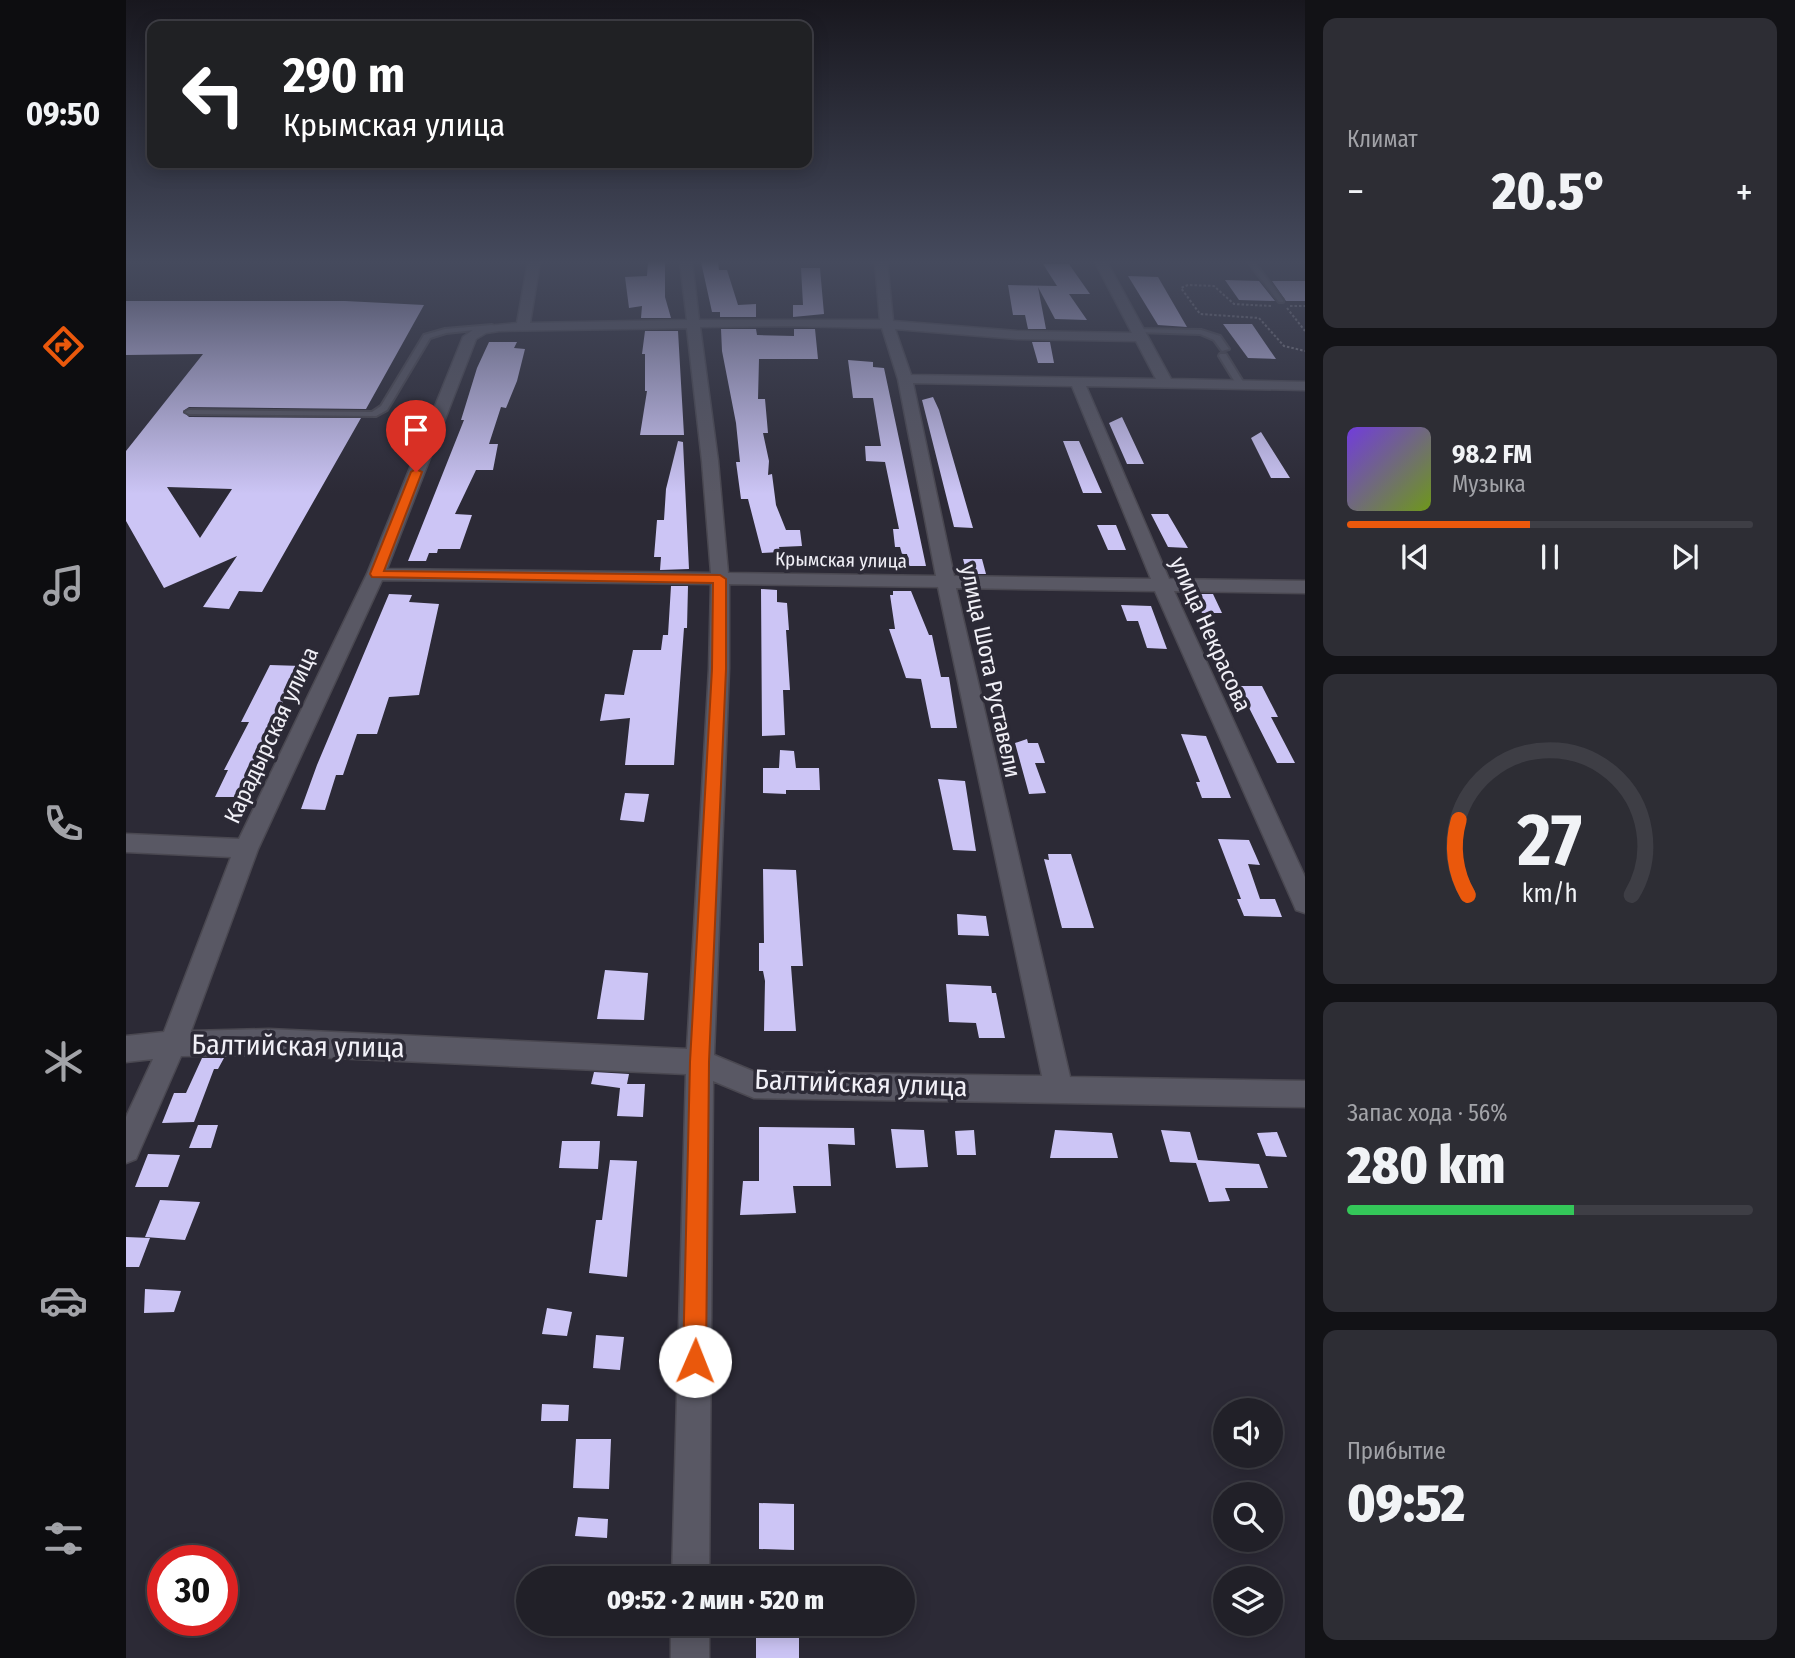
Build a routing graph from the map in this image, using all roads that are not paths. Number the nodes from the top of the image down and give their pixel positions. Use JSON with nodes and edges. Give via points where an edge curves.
{"nodes":[{"id":1,"x":426,"y":339,"type":"edge"},
{"id":2,"x":470,"y":339,"type":"edge"},
{"id":3,"x":696,"y":339,"type":"edge"},
{"id":4,"x":892,"y":339,"type":"edge"},
{"id":5,"x":1141,"y":339,"type":"edge"},
{"id":6,"x":1218,"y":339,"type":"edge"},
{"id":7,"x":905,"y":379,"type":"junction"},
{"id":8,"x":1077,"y":382,"type":"junction"},
{"id":9,"x":1166,"y":384,"type":"junction"},
{"id":10,"x":1241,"y":386,"type":"junction"},
{"id":11,"x":1305,"y":386,"type":"edge"},
{"id":12,"x":189,"y":412,"type":"dead end"},
{"id":13,"x":376,"y":574,"type":"junction"},
{"id":14,"x":720,"y":579,"type":"junction"},
{"id":15,"x":946,"y":582,"type":"junction"},
{"id":16,"x":1162,"y":585,"type":"junction"},
{"id":17,"x":1305,"y":587,"type":"edge"},
{"id":18,"x":126,"y":843,"type":"edge"},
{"id":19,"x":246,"y":849,"type":"junction"},
{"id":20,"x":1305,"y":903,"type":"edge"},
{"id":21,"x":173,"y":1044,"type":"junction"},
{"id":22,"x":126,"y":1049,"type":"edge"},
{"id":23,"x":699,"y":1062,"type":"junction"},
{"id":24,"x":1059,"y":1089,"type":"junction"},
{"id":25,"x":1305,"y":1094,"type":"edge"},
{"id":26,"x":126,"y":1149,"type":"edge"},
{"id":27,"x":691,"y":1566,"type":"edge"},
{"id":28,"x":690,"y":1636,"type":"edge"},
{"id":29,"x":690,"y":1658,"type":"edge"}],
"edges":[{"from":1,"to":12,"type":"lane","via":[[384,408],[373,414]]},
{"from":2,"to":13,"type":"street","name":"Карадырская улица"},
{"from":3,"to":14,"type":"street"},
{"from":4,"to":7,"type":"street","name":"улица Шота Руставели"},
{"from":5,"to":9,"type":"street"},
{"from":6,"to":10,"type":"lane"},
{"from":7,"to":8,"type":"street"},
{"from":7,"to":15,"type":"street","name":"улица Шота Руставели"},
{"from":8,"to":9,"type":"street"},
{"from":8,"to":16,"type":"street","name":"улица Некрасова"},
{"from":9,"to":10,"type":"street"},
{"from":10,"to":11,"type":"street"},
{"from":13,"to":14,"type":"street","name":"Крымская улица"},
{"from":13,"to":19,"type":"street","name":"Карадырская улица"},
{"from":14,"to":15,"type":"street","name":"Крымская улица"},
{"from":14,"to":23,"type":"street"},
{"from":15,"to":16,"type":"street","name":"Крымская улица"},
{"from":15,"to":24,"type":"street","name":"улица Шота Руставели"},
{"from":16,"to":17,"type":"street","name":"Крымская улица"},
{"from":16,"to":20,"type":"street","name":"улица Некрасова"},
{"from":18,"to":19,"type":"street"},
{"from":19,"to":21,"type":"street","name":"Карадырская улица"},
{"from":21,"to":22,"type":"street","name":"Балтийская улица"},
{"from":21,"to":23,"type":"street","name":"Балтийская улица","via":[[269,1042]]},
{"from":21,"to":26,"type":"street","name":"Карадырская улица"},
{"from":23,"to":24,"type":"street","name":"Балтийская улица","via":[[754,1084]]},
{"from":23,"to":27,"type":"street"},
{"from":24,"to":25,"type":"street","name":"Балтийская улица"},
{"from":28,"to":29,"type":"street"}]}
